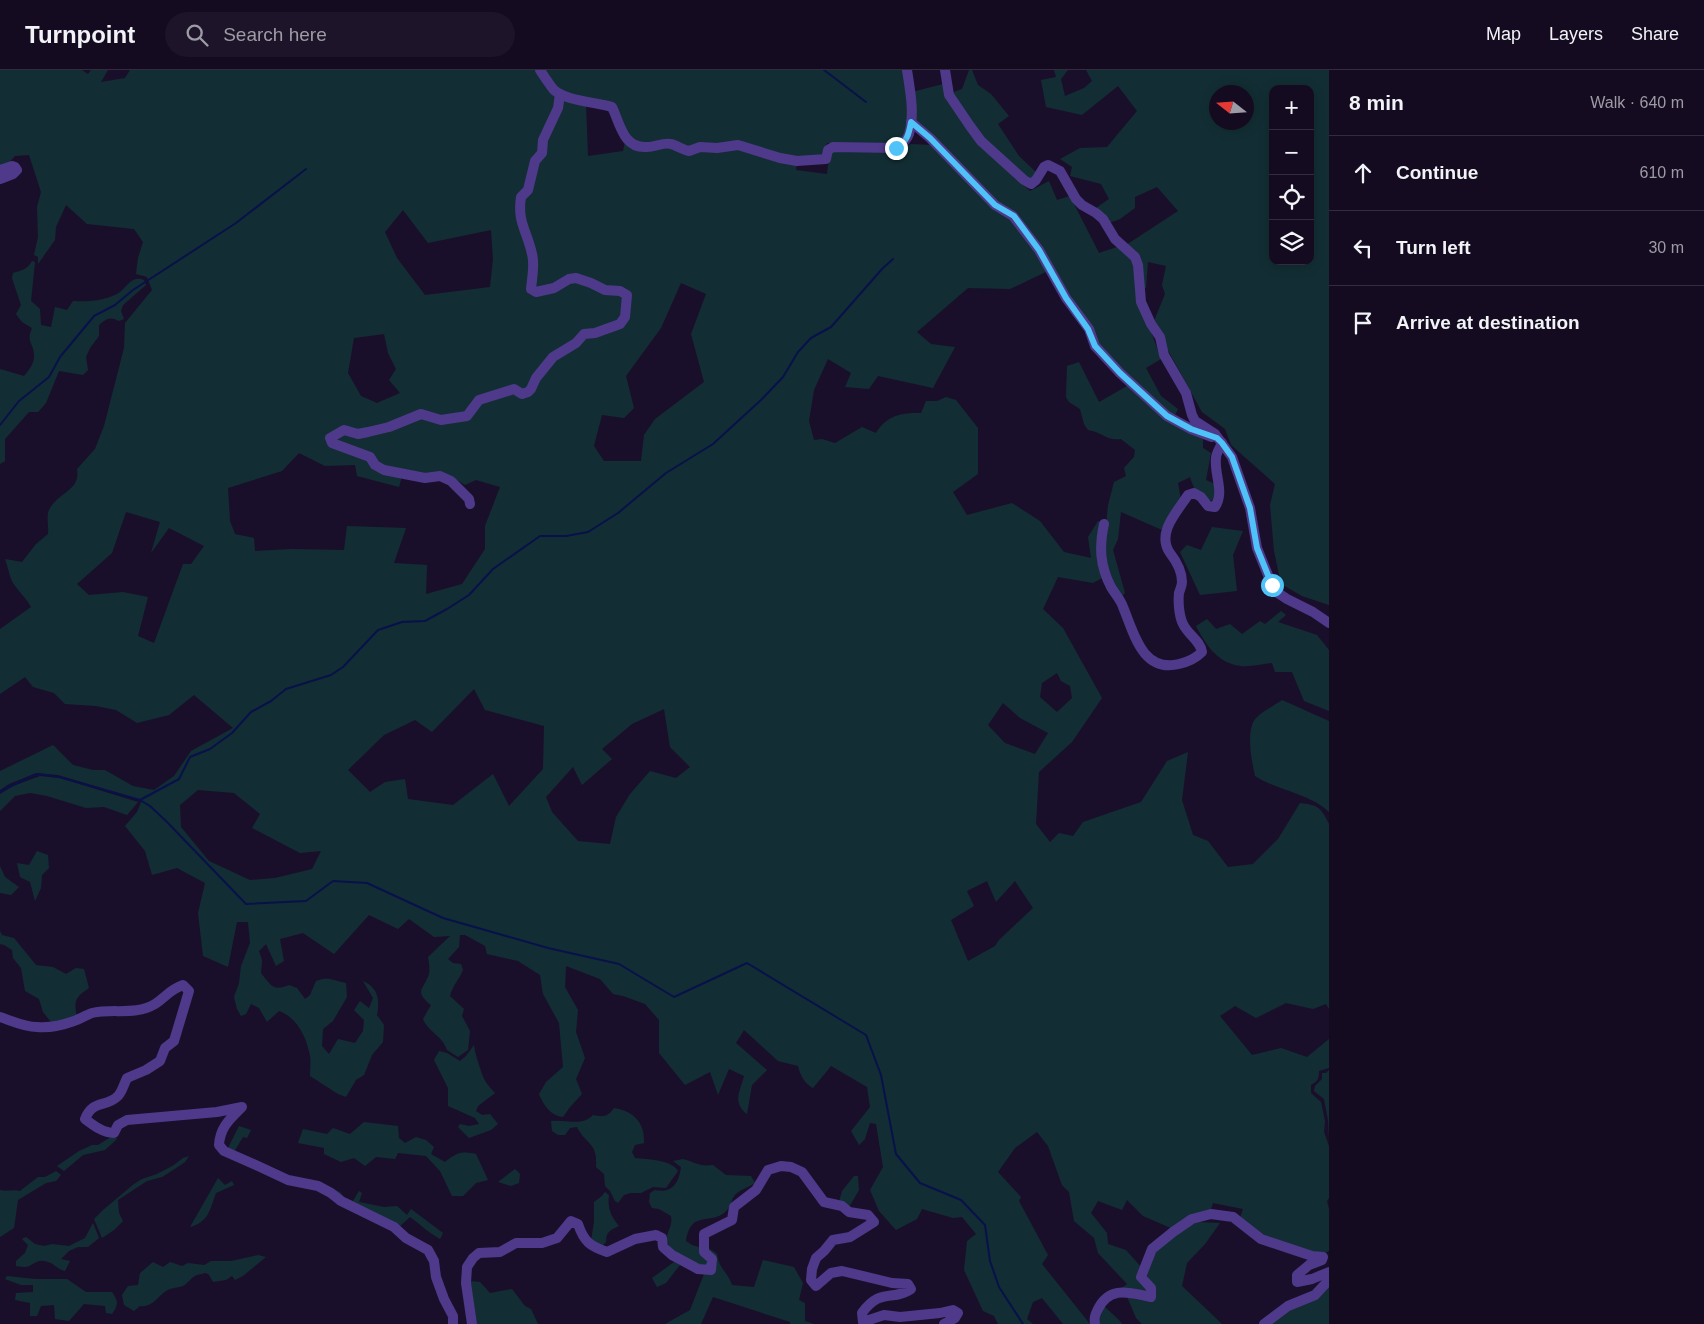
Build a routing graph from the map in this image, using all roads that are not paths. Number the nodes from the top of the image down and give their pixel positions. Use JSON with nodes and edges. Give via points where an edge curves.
{"nodes":[{"id":1,"x":540,"y":70,"type":"edge"},
{"id":2,"x":907,"y":70,"type":"edge"},
{"id":3,"x":945,"y":70,"type":"edge"},
{"id":4,"x":560,"y":94,"type":"junction"},
{"id":5,"x":911,"y":122,"type":"junction"},
{"id":6,"x":0,"y":170,"type":"edge"},
{"id":7,"x":0,"y":180,"type":"edge"},
{"id":8,"x":1220,"y":441,"type":"junction"},
{"id":9,"x":470,"y":504,"type":"dead end"},
{"id":10,"x":1104,"y":524,"type":"dead end"},
{"id":11,"x":1329,"y":624,"type":"edge"},
{"id":12,"x":0,"y":1017,"type":"edge"},
{"id":13,"x":1329,"y":1272,"type":"edge"},
{"id":14,"x":1329,"y":1280,"type":"edge"},
{"id":15,"x":453,"y":1324,"type":"edge"},
{"id":16,"x":472,"y":1324,"type":"edge"},
{"id":17,"x":944,"y":1324,"type":"edge"},
{"id":18,"x":1095,"y":1324,"type":"edge"},
{"id":19,"x":1264,"y":1324,"type":"edge"}],
"edges":[{"from":1,"to":4,"type":"street"},
{"from":2,"to":5,"type":"street"},
{"from":3,"to":8,"type":"street","via":[[949,94],[981,141],[1031,184],[1048,165],[1060,172],[1076,199],[1103,219],[1115,239],[1135,257],[1141,302],[1160,337],[1164,355],[1186,393],[1195,421]]},
{"from":4,"to":5,"type":"street","via":[[612,107],[625,137],[639,147],[670,144],[689,151],[700,147],[738,145],[797,160],[826,159],[828,150],[833,147],[896,148],[909,136]]},
{"from":4,"to":9,"type":"street","via":[[558,108],[543,140],[542,153],[535,162],[528,190],[521,197],[520,216],[532,255],[531,289],[536,292],[554,288],[576,278],[605,290],[620,291],[627,295],[625,317],[620,324],[584,334],[553,357],[528,392],[522,394],[514,389],[480,400],[467,416],[441,420],[421,414],[368,432],[358,434],[344,430],[330,438],[332,443],[370,457],[384,470],[425,478],[440,476],[451,481]]},
{"from":5,"to":8,"type":"street","via":[[995,205],[1014,216],[1039,250],[1088,329],[1095,346],[1120,373],[1167,416]]},
{"from":6,"to":7,"type":"street","via":[[12,166],[17,170]]},
{"from":8,"to":10,"type":"street","via":[[1216,458],[1218,502],[1215,507],[1208,506],[1201,497],[1188,494],[1164,541],[1180,570],[1181,618],[1201,647],[1202,652],[1196,658],[1170,666],[1159,665],[1141,648],[1130,629],[1123,606],[1105,576],[1100,541]]},
{"from":8,"to":11,"type":"street","via":[[1232,457],[1250,508],[1257,548],[1272,585],[1287,600]]},
{"from":12,"to":15,"type":"street","via":[[25,1026],[56,1026],[92,1013],[135,1011],[156,1004],[166,994],[184,985],[189,991],[186,1006],[174,1041],[165,1048],[160,1061],[127,1078],[116,1099],[95,1106],[85,1119],[108,1133],[114,1133],[118,1125],[127,1120],[242,1107],[219,1134],[218,1145],[224,1151],[288,1180],[318,1186],[332,1193],[428,1250],[453,1316]]},
{"from":13,"to":18,"type":"street","via":[[1298,1282],[1297,1275],[1323,1257],[1261,1239],[1233,1217],[1211,1214],[1192,1219],[1152,1249],[1141,1277],[1151,1288],[1151,1297],[1123,1292],[1109,1295],[1097,1311]]},
{"from":14,"to":19,"type":"street","via":[[1315,1295],[1288,1306]]},
{"from":16,"to":17,"type":"street","via":[[466,1284],[467,1267],[473,1258],[479,1253],[500,1252],[516,1243],[542,1243],[557,1238],[571,1221],[578,1224],[591,1247],[607,1252],[656,1235],[662,1238],[663,1247],[672,1256],[698,1269],[711,1270],[712,1259],[704,1252],[704,1234],[732,1220],[734,1207],[756,1190],[768,1170],[781,1166],[802,1172],[824,1202],[842,1206],[849,1212],[868,1215],[874,1222],[850,1237],[833,1240],[816,1258],[811,1280],[816,1286],[831,1273],[842,1271],[908,1284],[912,1289],[904,1294],[882,1296],[868,1304],[862,1313],[863,1322],[884,1315],[900,1317],[953,1310],[958,1313]]}]}
